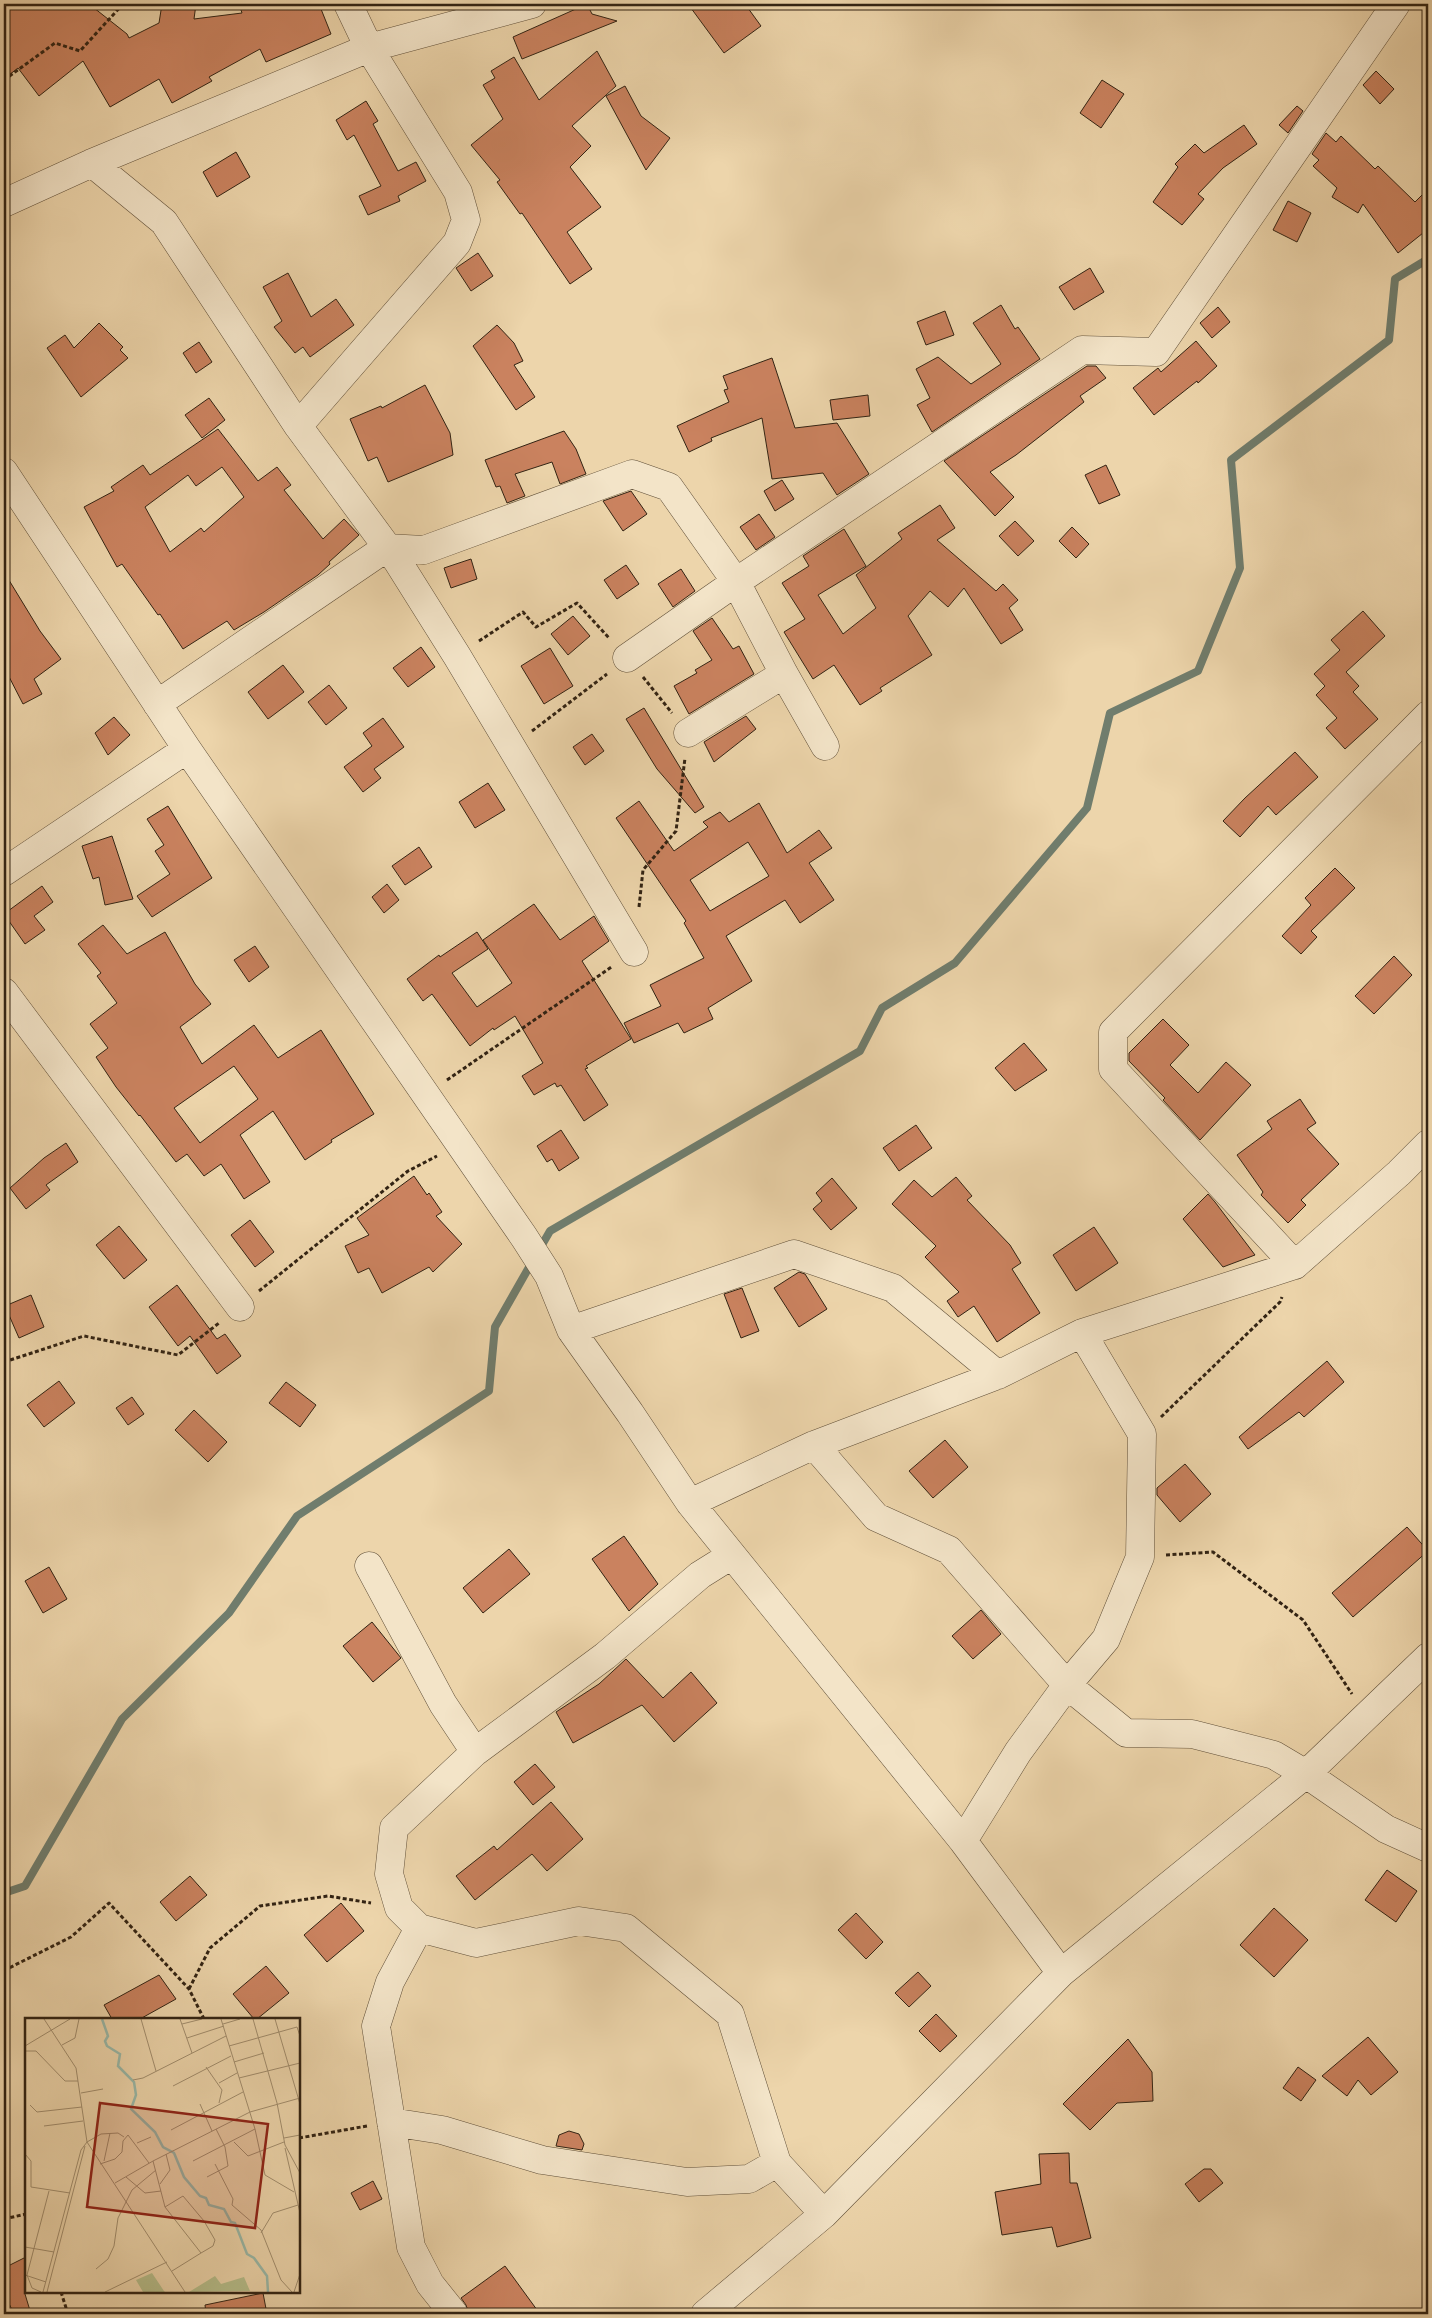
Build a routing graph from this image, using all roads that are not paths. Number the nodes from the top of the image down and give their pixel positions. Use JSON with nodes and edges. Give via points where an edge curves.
{"nodes":[{"id":1,"x":348,"y":4,"type":"edge"},
{"id":2,"x":532,"y":4,"type":"edge"},
{"id":3,"x":1396,"y":4,"type":"edge"},
{"id":4,"x":368,"y":48,"type":"junction"},
{"id":5,"x":92,"y":163,"type":"junction"},
{"id":6,"x":4,"y":203,"type":"edge"},
{"id":7,"x":298,"y":426,"type":"junction"},
{"id":8,"x":4,"y":472,"type":"edge"},
{"id":9,"x":386,"y":548,"type":"junction"},
{"id":10,"x":736,"y":582,"type":"junction"},
{"id":11,"x":627,"y":658,"type":"road end"},
{"id":12,"x":784,"y":674,"type":"junction"},
{"id":13,"x":157,"y":704,"type":"junction"},
{"id":14,"x":1428,"y":714,"type":"edge"},
{"id":15,"x":688,"y":733,"type":"dead end"},
{"id":16,"x":825,"y":746,"type":"dead end"},
{"id":17,"x":187,"y":749,"type":"junction"},
{"id":18,"x":4,"y":872,"type":"edge"},
{"id":19,"x":634,"y":952,"type":"dead end"},
{"id":20,"x":4,"y":992,"type":"edge"},
{"id":21,"x":1428,"y":1144,"type":"edge"},
{"id":22,"x":1295,"y":1265,"type":"junction"},
{"id":23,"x":240,"y":1307,"type":"dead end"},
{"id":24,"x":571,"y":1330,"type":"junction"},
{"id":25,"x":1082,"y":1333,"type":"junction"},
{"id":26,"x":998,"y":1375,"type":"junction"},
{"id":27,"x":814,"y":1445,"type":"junction"},
{"id":28,"x":690,"y":1503,"type":"junction"},
{"id":29,"x":732,"y":1555,"type":"junction"},
{"id":30,"x":369,"y":1566,"type":"dead end"},
{"id":31,"x":1428,"y":1657,"type":"edge"},
{"id":32,"x":1067,"y":1685,"type":"junction"},
{"id":33,"x":475,"y":1752,"type":"junction"},
{"id":34,"x":1306,"y":1774,"type":"junction"},
{"id":35,"x":963,"y":1841,"type":"junction"},
{"id":36,"x":1428,"y":1848,"type":"edge"},
{"id":37,"x":419,"y":1928,"type":"junction"},
{"id":38,"x":1061,"y":1973,"type":"junction"},
{"id":39,"x":391,"y":2122,"type":"junction"},
{"id":40,"x":777,"y":2163,"type":"junction"},
{"id":41,"x":824,"y":2214,"type":"junction"},
{"id":42,"x":454,"y":2314,"type":"edge"},
{"id":43,"x":704,"y":2314,"type":"edge"}],
"edges":[{"from":1,"to":4,"type":"street"},
{"from":2,"to":4,"type":"street"},
{"from":3,"to":10,"type":"street","via":[[1156,352],[1082,350]]},
{"from":4,"to":5,"type":"street"},
{"from":4,"to":7,"type":"street","via":[[458,192],[466,220],[457,244]]},
{"from":5,"to":6,"type":"street"},
{"from":5,"to":7,"type":"street","via":[[164,222]]},
{"from":7,"to":9,"type":"street"},
{"from":8,"to":13,"type":"street"},
{"from":9,"to":10,"type":"street","via":[[424,550],[632,474],[669,487]]},
{"from":9,"to":13,"type":"street"},
{"from":9,"to":19,"type":"street","via":[[458,656]]},
{"from":10,"to":11,"type":"street"},
{"from":10,"to":12,"type":"street"},
{"from":12,"to":15,"type":"street"},
{"from":12,"to":16,"type":"street"},
{"from":13,"to":17,"type":"street"},
{"from":14,"to":22,"type":"street","via":[[1113,1032],[1113,1069]]},
{"from":17,"to":18,"type":"street"},
{"from":17,"to":24,"type":"street","via":[[524,1237],[549,1276]]},
{"from":20,"to":23,"type":"street"},
{"from":21,"to":22,"type":"street"},
{"from":22,"to":25,"type":"street"},
{"from":24,"to":26,"type":"street","via":[[794,1254],[893,1288]]},
{"from":24,"to":28,"type":"street"},
{"from":25,"to":26,"type":"street"},
{"from":25,"to":32,"type":"street","via":[[1142,1434],[1140,1557],[1106,1639]]},
{"from":26,"to":27,"type":"street"},
{"from":27,"to":28,"type":"street"},
{"from":27,"to":32,"type":"street","via":[[876,1518],[949,1550]]},
{"from":28,"to":29,"type":"street"},
{"from":29,"to":33,"type":"street","via":[[700,1575],[605,1656]]},
{"from":29,"to":35,"type":"street"},
{"from":30,"to":33,"type":"street","via":[[443,1704]]},
{"from":31,"to":34,"type":"street"},
{"from":32,"to":34,"type":"street","via":[[1126,1734],[1192,1734],[1274,1755]]},
{"from":32,"to":35,"type":"street","via":[[1018,1752]]},
{"from":33,"to":37,"type":"street","via":[[394,1828],[389,1874],[399,1908]]},
{"from":34,"to":36,"type":"street","via":[[1386,1829]]},
{"from":34,"to":38,"type":"street"},
{"from":35,"to":38,"type":"street"},
{"from":37,"to":39,"type":"street","via":[[390,1982],[376,2026]]},
{"from":37,"to":40,"type":"street","via":[[476,1942],[579,1921],[626,1928],[730,2014]]},
{"from":38,"to":41,"type":"street"},
{"from":39,"to":40,"type":"street","via":[[442,2130],[542,2160],[687,2182],[749,2180]]},
{"from":39,"to":42,"type":"street","via":[[411,2246],[430,2284]]},
{"from":40,"to":41,"type":"street"},
{"from":41,"to":43,"type":"street"}]}
